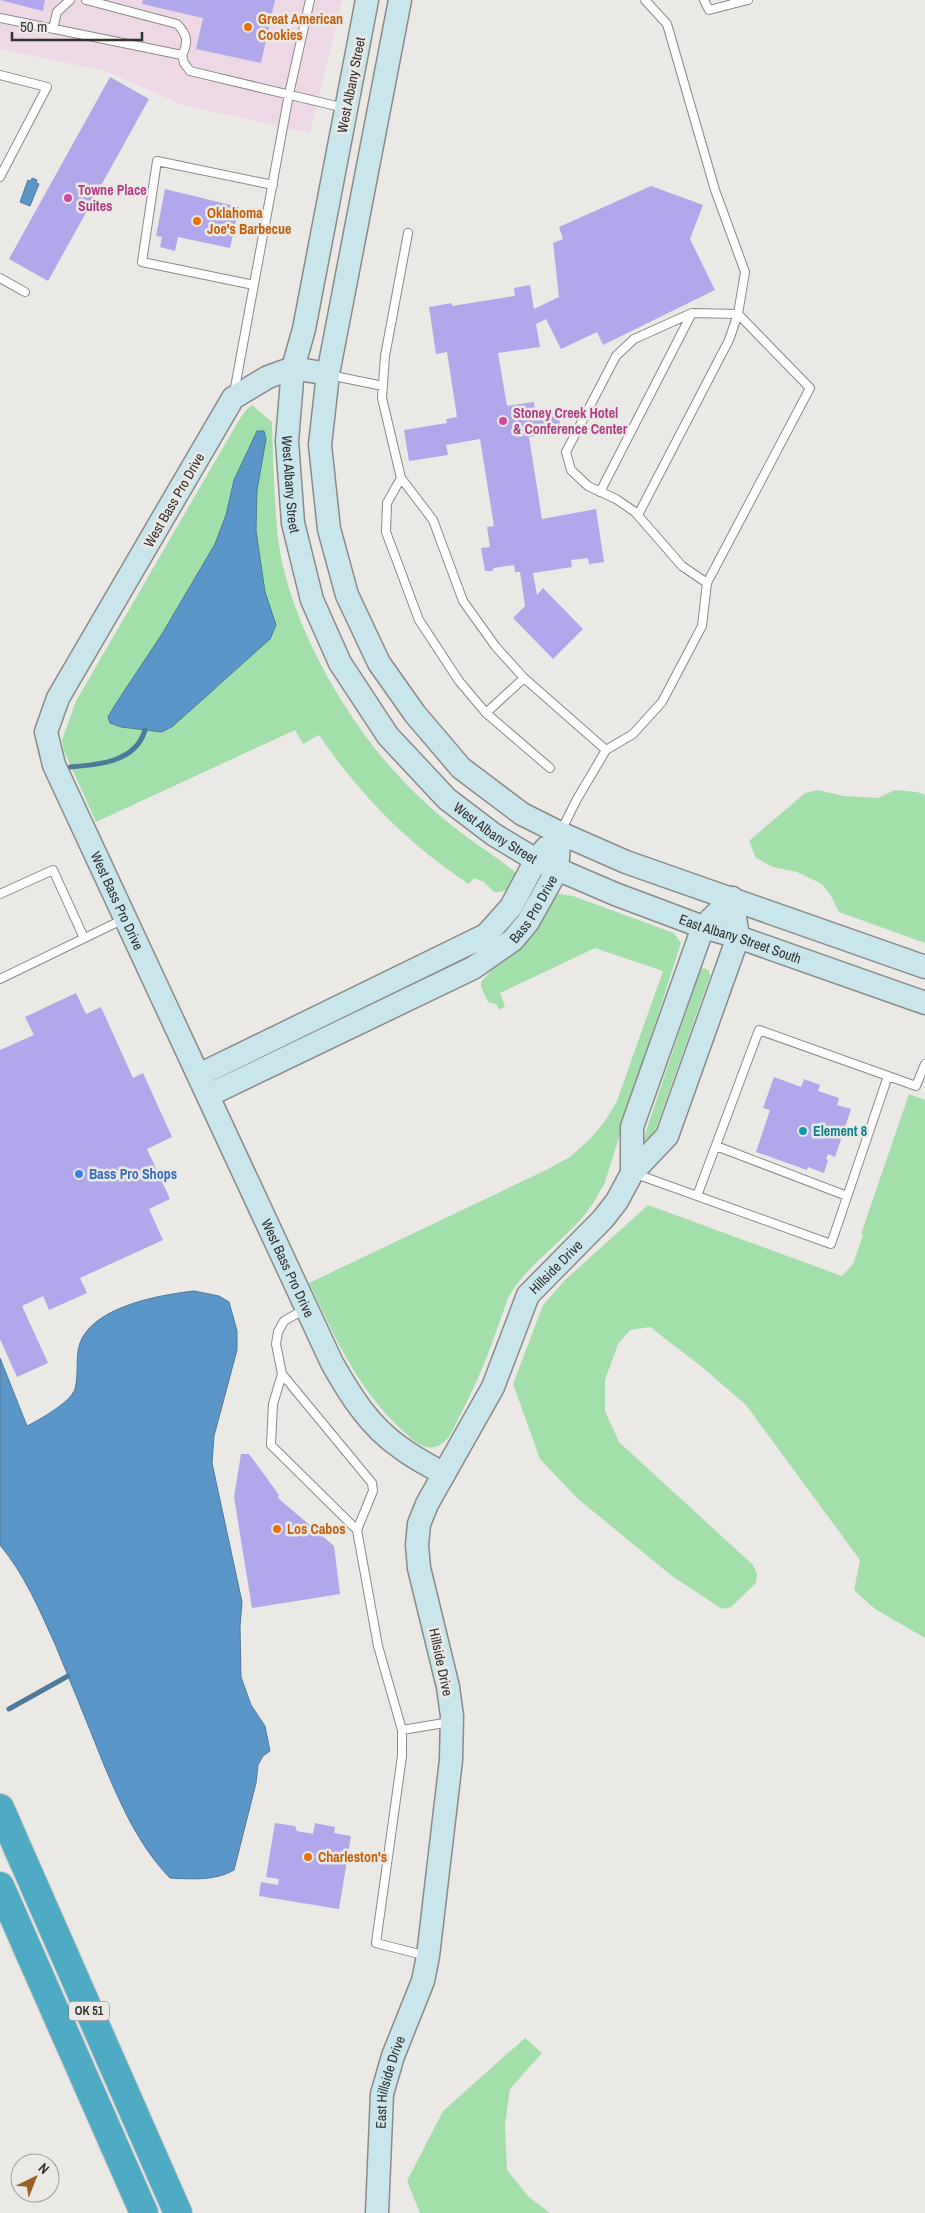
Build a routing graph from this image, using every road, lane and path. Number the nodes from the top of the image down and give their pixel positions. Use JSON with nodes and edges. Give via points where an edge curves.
{"nodes":[{"id":1,"x":70,"y":0,"type":"edge"},
{"id":2,"x":86,"y":0,"type":"edge"},
{"id":3,"x":310,"y":0,"type":"edge"},
{"id":4,"x":367,"y":0,"type":"edge"},
{"id":5,"x":400,"y":0,"type":"edge"},
{"id":6,"x":704,"y":0,"type":"edge"},
{"id":7,"x":748,"y":0,"type":"edge"},
{"id":8,"x":648,"y":1,"type":"edge"},
{"id":9,"x":0,"y":18,"type":"edge"},
{"id":10,"x":52,"y":29,"type":"junction"},
{"id":11,"x":182,"y":55,"type":"junction"},
{"id":12,"x":0,"y":75,"type":"edge"},
{"id":13,"x":290,"y":94,"type":"junction"},
{"id":14,"x":346,"y":108,"type":"junction"},
{"id":15,"x":0,"y":177,"type":"edge"},
{"id":16,"x":273,"y":185,"type":"junction"},
{"id":17,"x":408,"y":233,"type":"dead end"},
{"id":18,"x":0,"y":278,"type":"edge"},
{"id":19,"x":254,"y":285,"type":"junction"},
{"id":20,"x":25,"y":292,"type":"dead end"},
{"id":21,"x":692,"y":313,"type":"junction"},
{"id":22,"x":738,"y":314,"type":"junction"},
{"id":23,"x":293,"y":368,"type":"junction"},
{"id":24,"x":328,"y":374,"type":"junction"},
{"id":25,"x":383,"y":386,"type":"junction"},
{"id":26,"x":233,"y":398,"type":"junction"},
{"id":27,"x":401,"y":478,"type":"junction"},
{"id":28,"x":600,"y":492,"type":"junction"},
{"id":29,"x":638,"y":515,"type":"junction"},
{"id":30,"x":707,"y":583,"type":"junction"},
{"id":31,"x":524,"y":678,"type":"junction"},
{"id":32,"x":486,"y":713,"type":"junction"},
{"id":33,"x":606,"y":750,"type":"junction"},
{"id":34,"x":550,"y":768,"type":"dead end"},
{"id":35,"x":560,"y":833,"type":"junction"},
{"id":36,"x":536,"y":860,"type":"junction"},
{"id":37,"x":557,"y":870,"type":"junction"},
{"id":38,"x":0,"y":894,"type":"edge"},
{"id":39,"x":732,"y":898,"type":"junction"},
{"id":40,"x":126,"y":918,"type":"junction"},
{"id":41,"x":703,"y":927,"type":"junction"},
{"id":42,"x":738,"y":937,"type":"junction"},
{"id":43,"x":84,"y":938,"type":"junction"},
{"id":44,"x":925,"y":967,"type":"edge"},
{"id":45,"x":0,"y":979,"type":"edge"},
{"id":46,"x":925,"y":1003,"type":"edge"},
{"id":47,"x":925,"y":1064,"type":"edge"},
{"id":48,"x":888,"y":1076,"type":"junction"},
{"id":49,"x":204,"y":1085,"type":"junction"},
{"id":50,"x":716,"y":1146,"type":"junction"},
{"id":51,"x":632,"y":1173,"type":"junction"},
{"id":52,"x":697,"y":1196,"type":"junction"},
{"id":53,"x":847,"y":1196,"type":"junction"},
{"id":54,"x":307,"y":1308,"type":"junction"},
{"id":55,"x":282,"y":1374,"type":"junction"},
{"id":56,"x":444,"y":1474,"type":"junction"},
{"id":57,"x":357,"y":1530,"type":"junction"},
{"id":58,"x":452,"y":1722,"type":"junction"},
{"id":59,"x":402,"y":1730,"type":"junction"},
{"id":60,"x":0,"y":1808,"type":"edge"},
{"id":61,"x":0,"y":1886,"type":"edge"},
{"id":62,"x":428,"y":1956,"type":"junction"},
{"id":63,"x":144,"y":2213,"type":"edge"},
{"id":64,"x":178,"y":2213,"type":"edge"},
{"id":65,"x":377,"y":2213,"type":"edge"}],
"edges":[{"from":1,"to":10,"type":"lane","via":[[57,12]]},
{"from":2,"to":11,"type":"lane","via":[[177,24],[187,40]]},
{"from":3,"to":13,"type":"lane"},
{"from":4,"to":14,"type":"street","name":"West Albany Street"},
{"from":5,"to":24,"type":"street"},
{"from":6,"to":7,"type":"lane","via":[[709,10]]},
{"from":8,"to":22,"type":"lane","via":[[667,24],[715,190],[745,272]]},
{"from":9,"to":10,"type":"lane"},
{"from":10,"to":11,"type":"lane"},
{"from":11,"to":13,"type":"lane","via":[[190,71]]},
{"from":12,"to":15,"type":"lane","via":[[47,87]]},
{"from":13,"to":14,"type":"lane"},
{"from":13,"to":16,"type":"lane"},
{"from":14,"to":23,"type":"street","name":"West Albany Street","via":[[304,329]]},
{"from":16,"to":19,"type":"lane"},
{"from":16,"to":19,"type":"lane","via":[[156,161],[142,262]]},
{"from":17,"to":25,"type":"lane","via":[[385,356]]},
{"from":18,"to":20,"type":"lane"},
{"from":19,"to":26,"type":"lane"},
{"from":21,"to":22,"type":"lane"},
{"from":21,"to":28,"type":"lane"},
{"from":21,"to":28,"type":"lane","via":[[634,339],[616,356],[566,452],[571,470]]},
{"from":22,"to":29,"type":"lane","via":[[729,340]]},
{"from":22,"to":30,"type":"lane","via":[[810,388]]},
{"from":23,"to":24,"type":"street","name":"West Bass Pro Drive"},
{"from":23,"to":26,"type":"street","name":"West Bass Pro Drive","via":[[268,377]]},
{"from":23,"to":36,"type":"street","name":"West Albany Street","via":[[287,441],[292,523],[312,600],[340,663],[388,736],[448,799],[493,834]]},
{"from":24,"to":25,"type":"lane"},
{"from":24,"to":35,"type":"street","via":[[320,445],[329,529],[347,596],[379,663],[415,714],[462,768],[522,814]]},
{"from":25,"to":27,"type":"lane","via":[[382,398]]},
{"from":26,"to":40,"type":"street","name":"West Bass Pro Drive","via":[[58,698],[46,732],[54,765]]},
{"from":27,"to":31,"type":"lane","via":[[433,520],[463,600],[496,647]]},
{"from":27,"to":32,"type":"lane","via":[[387,503],[386,532],[419,620],[458,681]]},
{"from":28,"to":29,"type":"lane"},
{"from":29,"to":30,"type":"lane","via":[[682,566]]},
{"from":30,"to":33,"type":"lane","via":[[702,626],[662,702],[633,734]]},
{"from":31,"to":32,"type":"lane"},
{"from":31,"to":33,"type":"lane"},
{"from":32,"to":34,"type":"lane"},
{"from":33,"to":35,"type":"lane"},
{"from":35,"to":36,"type":"street","name":"Bass Pro Drive"},
{"from":35,"to":37,"type":"street","name":"Bass Pro Drive"},
{"from":35,"to":39,"type":"street","via":[[626,862]]},
{"from":36,"to":37,"type":"street","name":"West Albany Street"},
{"from":36,"to":49,"type":"street","name":"Bass Pro Drive","via":[[511,907],[486,935]]},
{"from":37,"to":41,"type":"street","name":"East Albany Street South"},
{"from":37,"to":49,"type":"street","name":"Bass Pro Drive","via":[[528,922],[514,940],[473,968]]},
{"from":38,"to":43,"type":"lane","via":[[53,870]]},
{"from":39,"to":41,"type":"street","name":"Hillside Drive"},
{"from":39,"to":42,"type":"street"},
{"from":39,"to":44,"type":"street"},
{"from":40,"to":43,"type":"lane"},
{"from":40,"to":49,"type":"street","name":"West Bass Pro Drive"},
{"from":41,"to":42,"type":"street","name":"East Albany Street South"},
{"from":41,"to":51,"type":"street","name":"Hillside Drive","via":[[632,1128]]},
{"from":42,"to":46,"type":"street","name":"East Albany Street South"},
{"from":42,"to":51,"type":"street","via":[[667,1136]]},
{"from":43,"to":45,"type":"lane"},
{"from":47,"to":48,"type":"lane","via":[[916,1086]]},
{"from":48,"to":50,"type":"lane","via":[[759,1030]]},
{"from":48,"to":53,"type":"lane"},
{"from":49,"to":54,"type":"street","name":"West Bass Pro Drive"},
{"from":50,"to":52,"type":"lane"},
{"from":50,"to":53,"type":"lane"},
{"from":51,"to":52,"type":"lane"},
{"from":51,"to":56,"type":"street","name":"Hillside Drive","via":[[603,1219],[528,1295],[493,1387]]},
{"from":52,"to":53,"type":"lane","via":[[831,1244]]},
{"from":54,"to":55,"type":"lane","via":[[284,1321],[278,1332],[277,1349]]},
{"from":54,"to":56,"type":"street","name":"West Bass Pro Drive","via":[[352,1398],[400,1448]]},
{"from":55,"to":57,"type":"lane","via":[[372,1482],[373,1491]]},
{"from":55,"to":57,"type":"lane","via":[[273,1404],[271,1445]]},
{"from":56,"to":58,"type":"street","name":"Hillside Drive","via":[[419,1524],[417,1545],[423,1590],[448,1687]]},
{"from":57,"to":59,"type":"lane","via":[[378,1646]]},
{"from":58,"to":59,"type":"lane"},
{"from":58,"to":62,"type":"street","name":"Hillside Drive","via":[[451,1760]]},
{"from":59,"to":62,"type":"lane","via":[[402,1756],[376,1943]]},
{"from":60,"to":64,"type":"highway","number":"OK 51"},
{"from":61,"to":63,"type":"highway","number":"OK 51"},
{"from":62,"to":65,"type":"street","name":"East Hillside Drive","via":[[423,1981],[393,2056],[382,2094]]}]}
